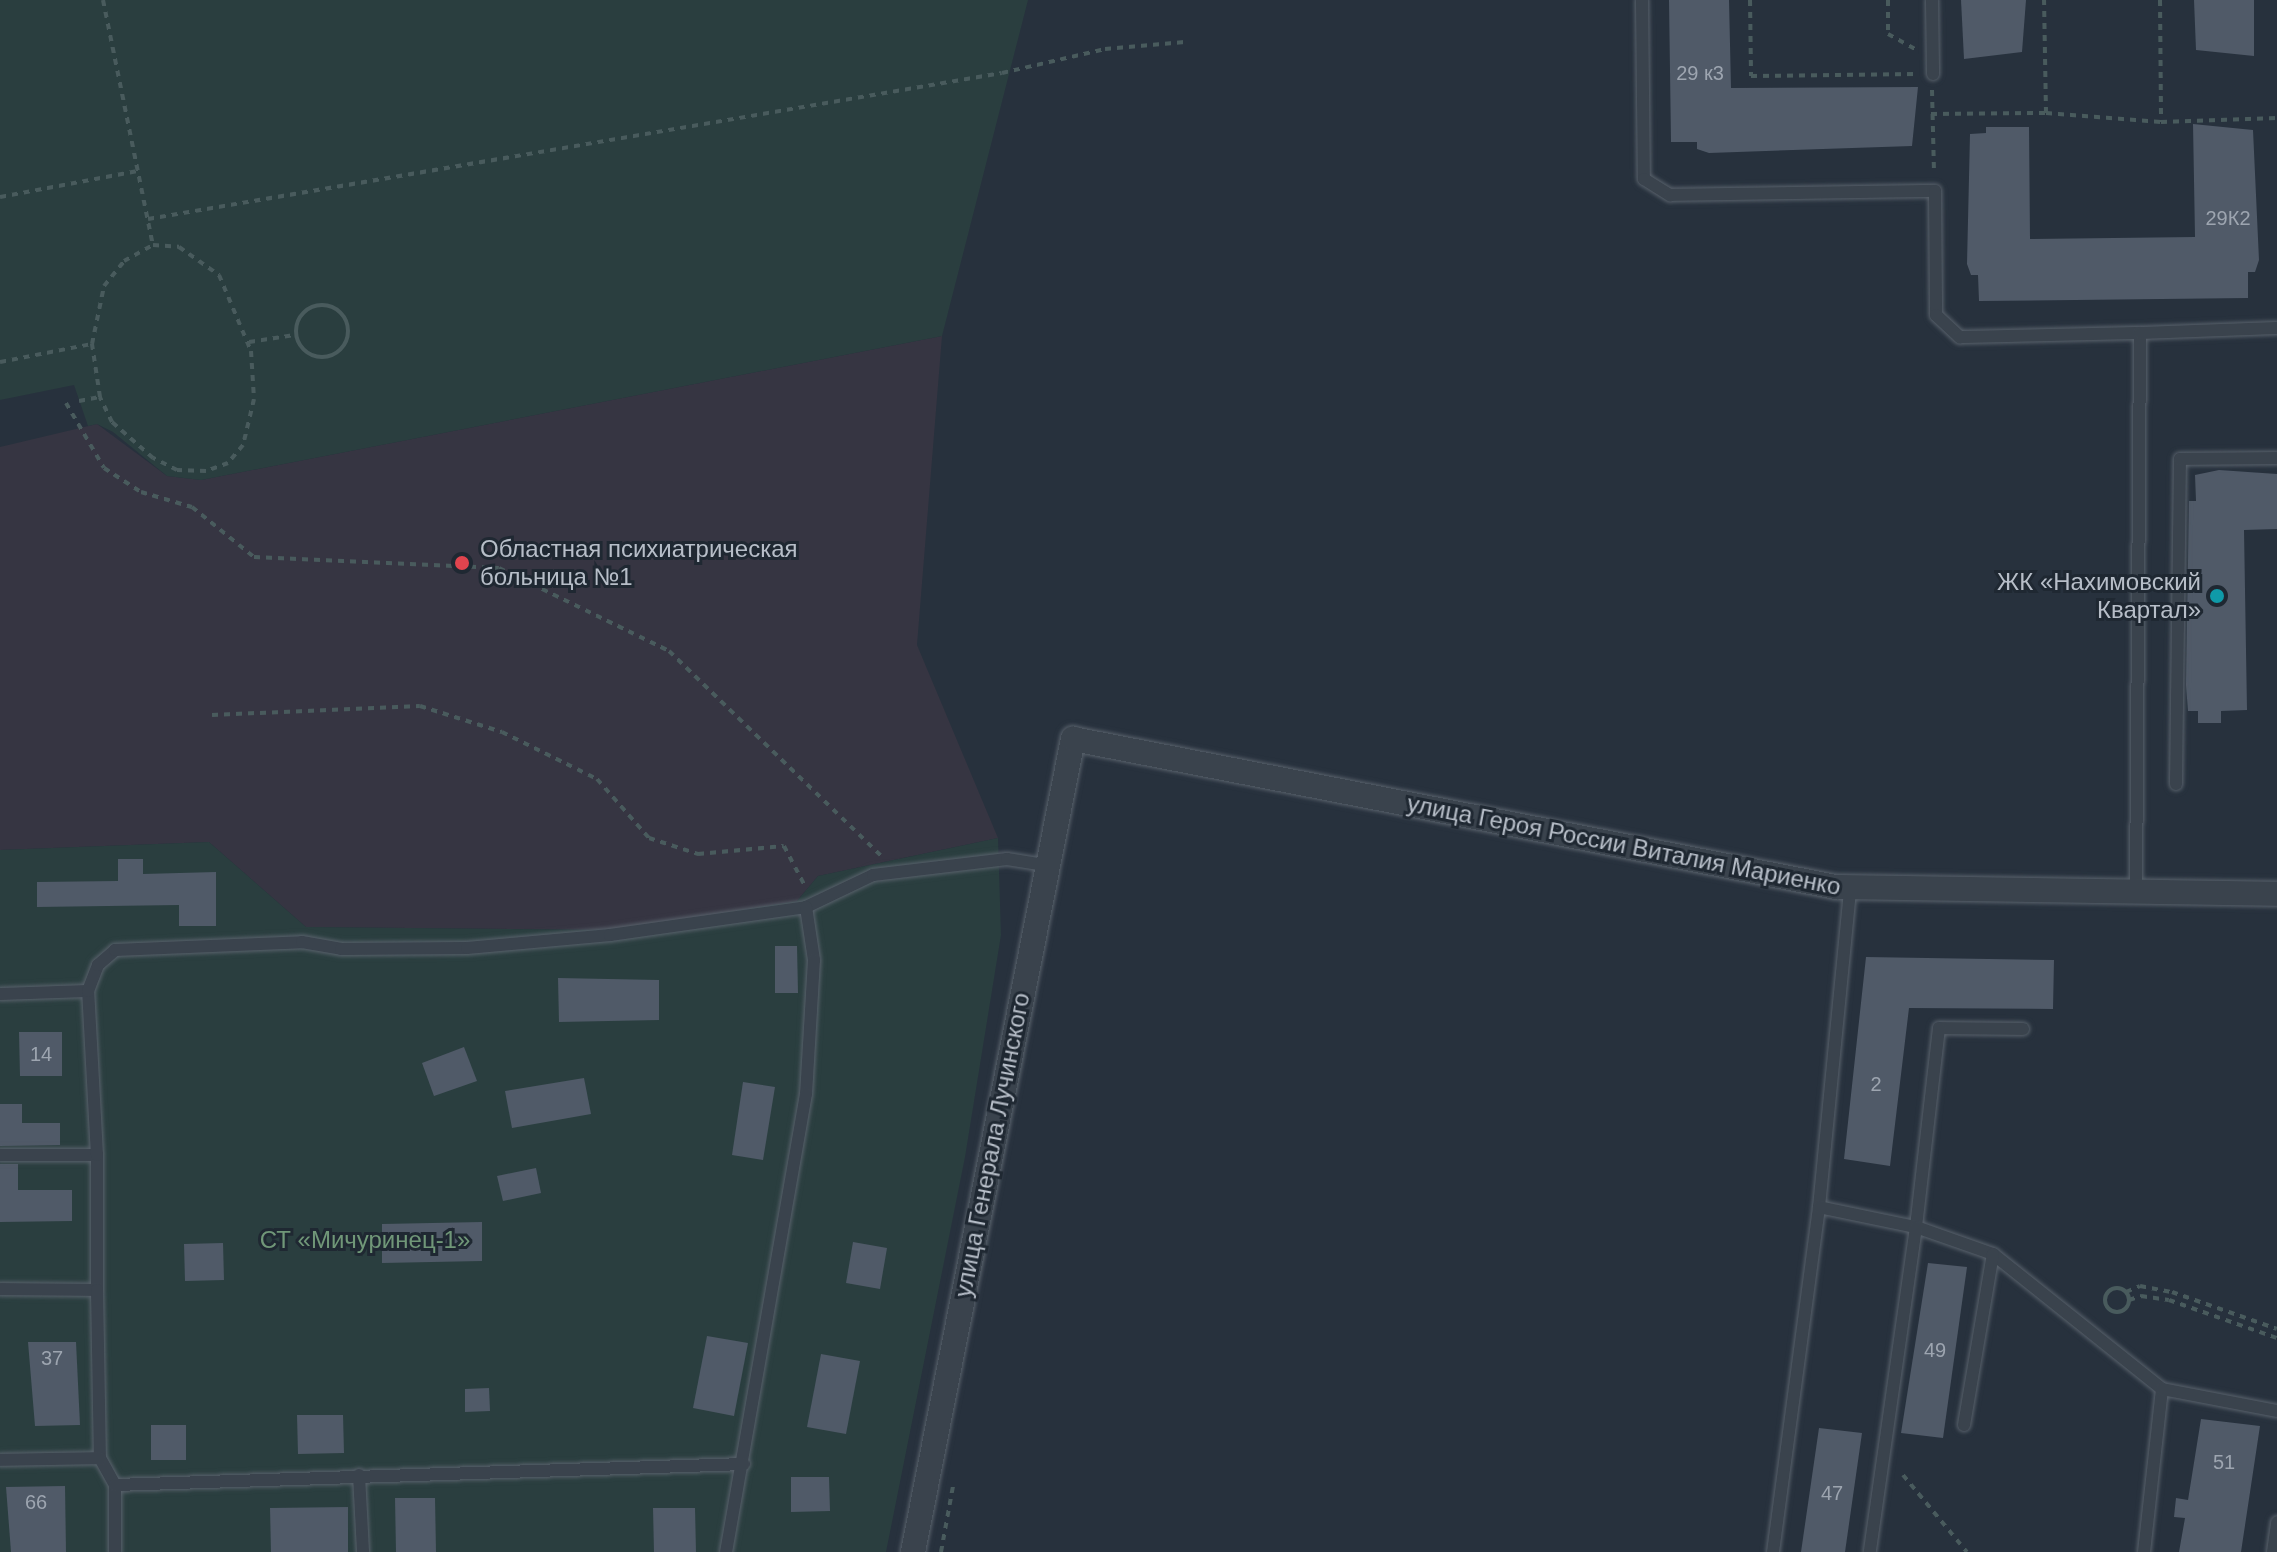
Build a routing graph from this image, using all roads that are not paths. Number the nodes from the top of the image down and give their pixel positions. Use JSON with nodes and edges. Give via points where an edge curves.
{"nodes":[{"id":1,"x":1642,"y":0,"type":"edge"},
{"id":2,"x":1932,"y":0,"type":"edge"},
{"id":3,"x":1933,"y":74,"type":"road end"},
{"id":4,"x":2277,"y":328,"type":"edge"},
{"id":5,"x":2140,"y":333,"type":"junction"},
{"id":6,"x":2277,"y":458,"type":"edge"},
{"id":7,"x":1073,"y":739,"type":"joint"},
{"id":8,"x":2176,"y":784,"type":"dead end"},
{"id":9,"x":1046,"y":865,"type":"junction"},
{"id":10,"x":1850,"y":888,"type":"junction"},
{"id":11,"x":2136,"y":894,"type":"junction"},
{"id":12,"x":2277,"y":894,"type":"edge"},
{"id":13,"x":806,"y":907,"type":"junction"},
{"id":14,"x":88,"y":991,"type":"junction"},
{"id":15,"x":0,"y":994,"type":"edge"},
{"id":16,"x":2023,"y":1029,"type":"dead end"},
{"id":17,"x":0,"y":1155,"type":"edge"},
{"id":18,"x":97,"y":1155,"type":"junction"},
{"id":19,"x":1819,"y":1207,"type":"junction"},
{"id":20,"x":1916,"y":1227,"type":"junction"},
{"id":21,"x":1993,"y":1254,"type":"junction"},
{"id":22,"x":0,"y":1289,"type":"edge"},
{"id":23,"x":97,"y":1290,"type":"junction"},
{"id":24,"x":2162,"y":1389,"type":"junction"},
{"id":25,"x":2277,"y":1411,"type":"edge"},
{"id":26,"x":1964,"y":1425,"type":"dead end"},
{"id":27,"x":100,"y":1458,"type":"junction"},
{"id":28,"x":0,"y":1460,"type":"edge"},
{"id":29,"x":744,"y":1464,"type":"junction"},
{"id":30,"x":359,"y":1475,"type":"junction"},
{"id":31,"x":115,"y":1485,"type":"junction"},
{"id":32,"x":2277,"y":1522,"type":"edge"},
{"id":33,"x":115,"y":1552,"type":"edge"},
{"id":34,"x":363,"y":1552,"type":"edge"},
{"id":35,"x":726,"y":1552,"type":"edge"},
{"id":36,"x":913,"y":1552,"type":"edge"},
{"id":37,"x":1773,"y":1552,"type":"edge"},
{"id":38,"x":1870,"y":1552,"type":"edge"},
{"id":39,"x":2144,"y":1552,"type":"edge"},
{"id":40,"x":2273,"y":1552,"type":"edge"}],
"edges":[{"from":1,"to":5,"type":"lane","via":[[1644,179],[1670,195],[1935,191],[1936,315],[1960,337]]},
{"from":2,"to":3,"type":"lane"},
{"from":4,"to":5,"type":"lane"},
{"from":5,"to":11,"type":"lane"},
{"from":6,"to":8,"type":"lane","via":[[2180,459]]},
{"from":7,"to":9,"type":"street","name":"улица Генерала Лучинского"},
{"from":7,"to":10,"type":"street","name":"улица Героя России Виталия Мариенко"},
{"from":9,"to":13,"type":"lane","via":[[1007,859],[873,875]]},
{"from":9,"to":36,"type":"street","name":"улица Генерала Лучинского"},
{"from":10,"to":11,"type":"street","name":"улица Героя России Виталия Мариенко"},
{"from":10,"to":19,"type":"lane"},
{"from":11,"to":12,"type":"street","name":"улица Героя России Виталия Мариенко"},
{"from":13,"to":14,"type":"lane","via":[[610,935],[467,948],[341,949],[302,942],[115,950],[98,965]]},
{"from":13,"to":29,"type":"lane","via":[[814,960],[806,1094]]},
{"from":14,"to":15,"type":"lane"},
{"from":14,"to":18,"type":"lane"},
{"from":16,"to":20,"type":"lane","via":[[1939,1028]]},
{"from":17,"to":18,"type":"lane"},
{"from":18,"to":23,"type":"lane"},
{"from":19,"to":20,"type":"lane"},
{"from":19,"to":37,"type":"lane"},
{"from":20,"to":21,"type":"lane"},
{"from":20,"to":38,"type":"lane"},
{"from":21,"to":24,"type":"lane"},
{"from":21,"to":26,"type":"lane"},
{"from":22,"to":23,"type":"lane"},
{"from":23,"to":27,"type":"lane"},
{"from":24,"to":25,"type":"lane"},
{"from":24,"to":39,"type":"lane"},
{"from":27,"to":28,"type":"lane"},
{"from":27,"to":31,"type":"lane"},
{"from":29,"to":30,"type":"lane"},
{"from":29,"to":35,"type":"lane"},
{"from":30,"to":31,"type":"lane"},
{"from":30,"to":34,"type":"lane"},
{"from":31,"to":33,"type":"lane"},
{"from":32,"to":40,"type":"lane"}]}
